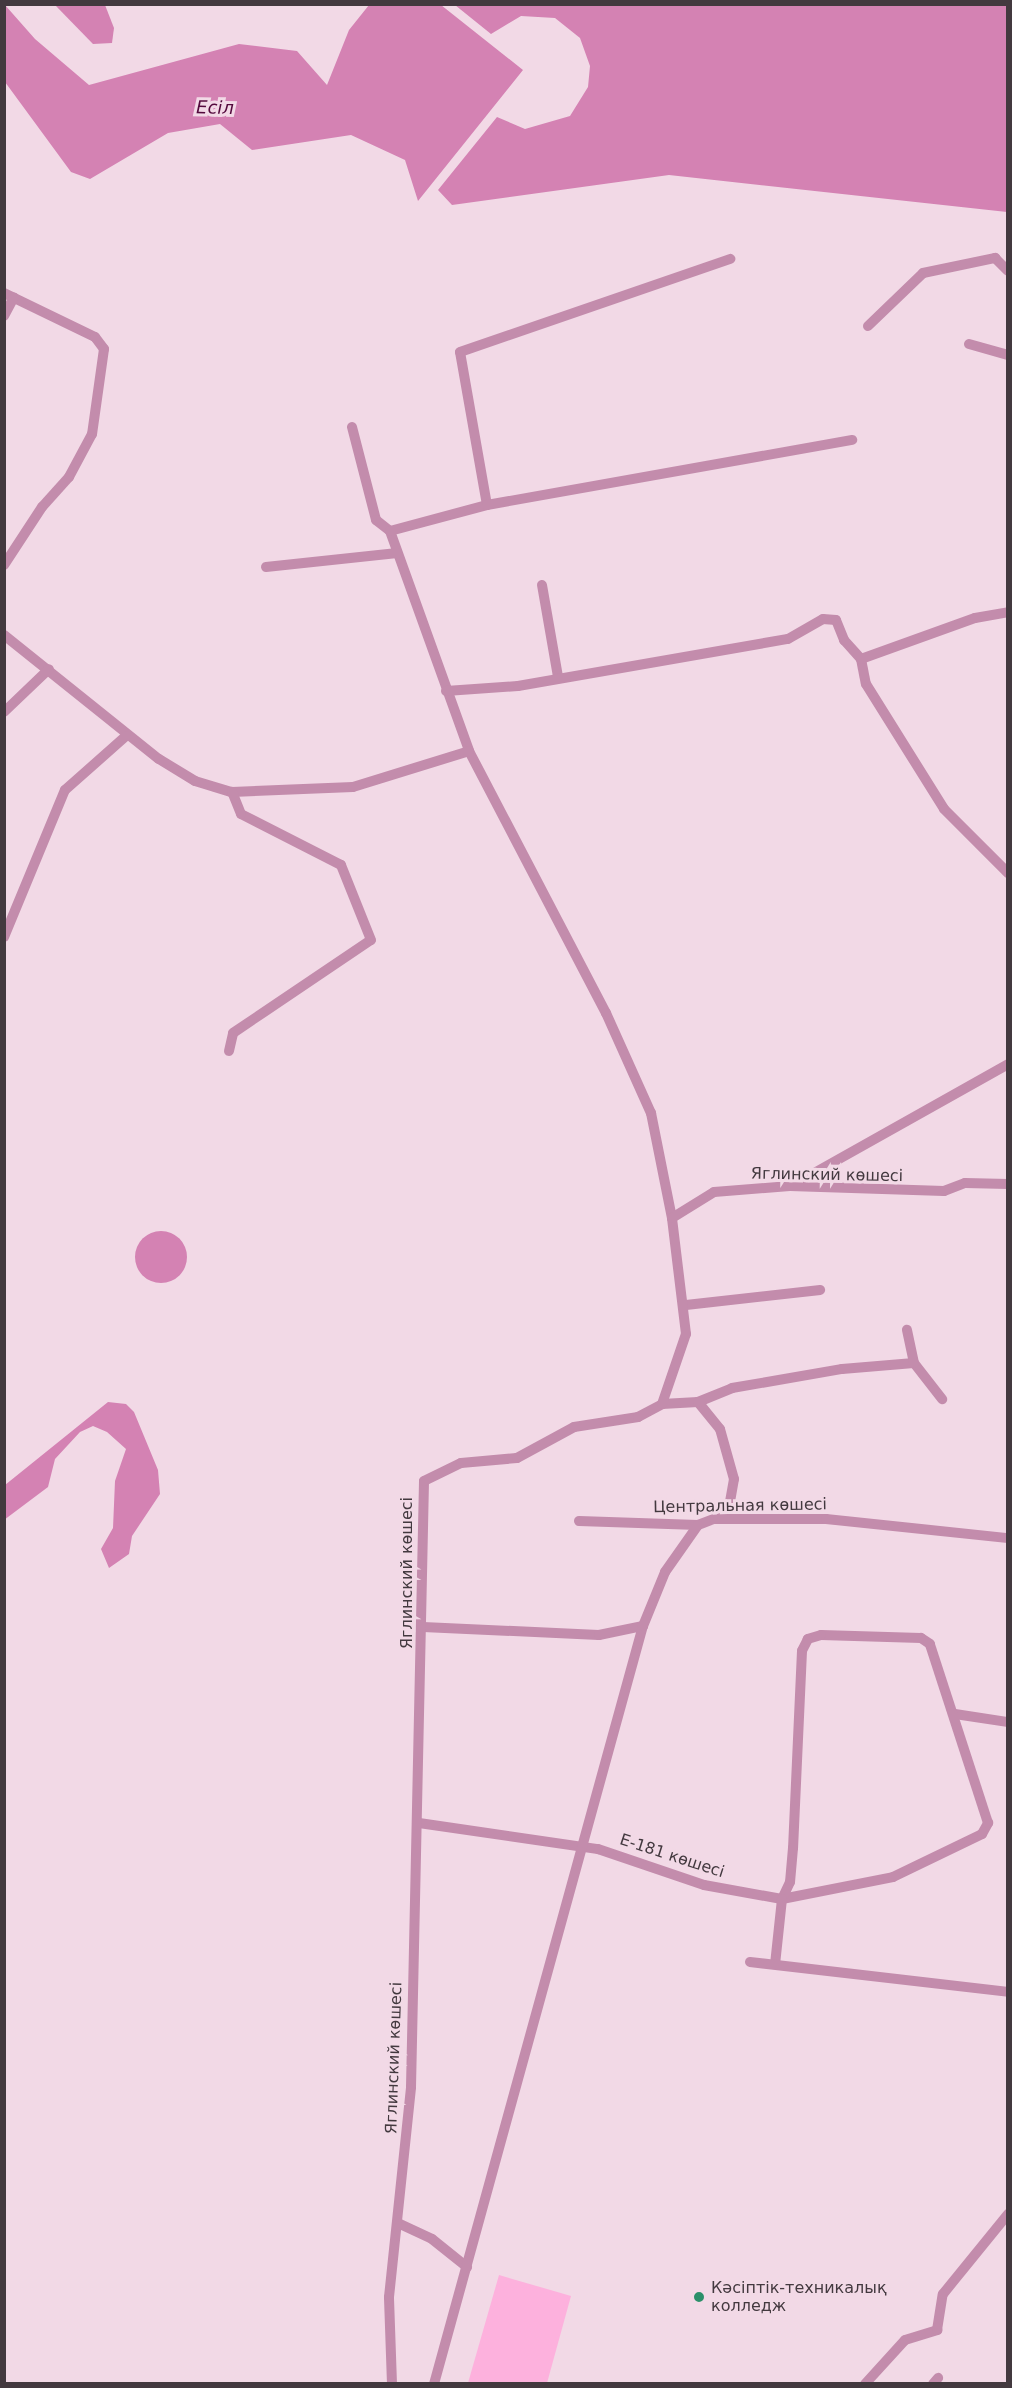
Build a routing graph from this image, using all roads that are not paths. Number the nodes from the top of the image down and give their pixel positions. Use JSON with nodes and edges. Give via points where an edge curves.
{"nodes":[{"id":1,"x":730,"y":259,"type":"dead end"},
{"id":2,"x":1008,"y":271,"type":"edge"},
{"id":3,"x":9,"y":295,"type":"edge"},
{"id":4,"x":4,"y":316,"type":"edge"},
{"id":5,"x":868,"y":326,"type":"dead end"},
{"id":6,"x":969,"y":344,"type":"dead end"},
{"id":7,"x":1008,"y":355,"type":"edge"},
{"id":8,"x":352,"y":427,"type":"dead end"},
{"id":9,"x":852,"y":440,"type":"dead end"},
{"id":10,"x":487,"y":504,"type":"junction"},
{"id":11,"x":390,"y":531,"type":"junction"},
{"id":12,"x":397,"y":553,"type":"junction"},
{"id":13,"x":4,"y":565,"type":"edge"},
{"id":14,"x":266,"y":567,"type":"dead end"},
{"id":15,"x":542,"y":585,"type":"dead end"},
{"id":16,"x":1008,"y":612,"type":"edge"},
{"id":17,"x":4,"y":636,"type":"edge"},
{"id":18,"x":861,"y":659,"type":"junction"},
{"id":19,"x":49,"y":669,"type":"junction"},
{"id":20,"x":558,"y":677,"type":"junction"},
{"id":21,"x":446,"y":691,"type":"junction"},
{"id":22,"x":4,"y":712,"type":"edge"},
{"id":23,"x":126,"y":736,"type":"junction"},
{"id":24,"x":469,"y":751,"type":"junction"},
{"id":25,"x":232,"y":792,"type":"junction"},
{"id":26,"x":1008,"y":873,"type":"edge"},
{"id":27,"x":4,"y":937,"type":"edge"},
{"id":28,"x":229,"y":1051,"type":"dead end"},
{"id":29,"x":1008,"y":1064,"type":"edge"},
{"id":30,"x":1008,"y":1184,"type":"edge"},
{"id":31,"x":790,"y":1186,"type":"junction"},
{"id":32,"x":672,"y":1218,"type":"junction"},
{"id":33,"x":820,"y":1290,"type":"dead end"},
{"id":34,"x":686,"y":1305,"type":"junction"},
{"id":35,"x":907,"y":1330,"type":"dead end"},
{"id":36,"x":914,"y":1363,"type":"junction"},
{"id":37,"x":942,"y":1399,"type":"dead end"},
{"id":38,"x":698,"y":1402,"type":"junction"},
{"id":39,"x":662,"y":1404,"type":"junction"},
{"id":40,"x":714,"y":1519,"type":"junction"},
{"id":41,"x":579,"y":1521,"type":"dead end"},
{"id":42,"x":698,"y":1525,"type":"junction"},
{"id":43,"x":1008,"y":1538,"type":"edge"},
{"id":44,"x":644,"y":1626,"type":"junction"},
{"id":45,"x":423,"y":1627,"type":"junction"},
{"id":46,"x":955,"y":1714,"type":"junction"},
{"id":47,"x":1008,"y":1722,"type":"edge"},
{"id":48,"x":419,"y":1823,"type":"junction"},
{"id":49,"x":585,"y":1850,"type":"junction"},
{"id":50,"x":782,"y":1899,"type":"junction"},
{"id":51,"x":750,"y":1962,"type":"dead end"},
{"id":52,"x":775,"y":1964,"type":"junction"},
{"id":53,"x":1008,"y":1992,"type":"edge"},
{"id":54,"x":1008,"y":2214,"type":"edge"},
{"id":55,"x":400,"y":2224,"type":"junction"},
{"id":56,"x":467,"y":2267,"type":"junction"},
{"id":57,"x":392,"y":2384,"type":"edge"},
{"id":58,"x":434,"y":2384,"type":"edge"},
{"id":59,"x":865,"y":2384,"type":"edge"}],
"edges":[{"from":1,"to":10,"type":"street","via":[[459,352]]},
{"from":2,"to":5,"type":"street","via":[[994,258],[923,273]]},
{"from":3,"to":4,"type":"street"},
{"from":3,"to":13,"type":"street","via":[[95,337],[104,349],[92,434],[69,477],[42,507]]},
{"from":6,"to":7,"type":"street"},
{"from":8,"to":11,"type":"street","via":[[376,520]]},
{"from":9,"to":10,"type":"street"},
{"from":10,"to":11,"type":"street"},
{"from":11,"to":12,"type":"street"},
{"from":12,"to":14,"type":"street"},
{"from":12,"to":21,"type":"street"},
{"from":15,"to":20,"type":"street"},
{"from":16,"to":18,"type":"street","via":[[975,618]]},
{"from":17,"to":19,"type":"street"},
{"from":18,"to":20,"type":"street","via":[[844,640],[836,620],[823,619],[788,639]]},
{"from":18,"to":26,"type":"street","via":[[867,684],[944,809]]},
{"from":19,"to":22,"type":"street"},
{"from":19,"to":23,"type":"street"},
{"from":20,"to":21,"type":"street"},
{"from":21,"to":24,"type":"street"},
{"from":23,"to":25,"type":"street","via":[[195,781]]},
{"from":23,"to":27,"type":"street","via":[[66,790]]},
{"from":24,"to":25,"type":"street","via":[[353,788]]},
{"from":24,"to":32,"type":"street","via":[[606,1012],[651,1113]]},
{"from":25,"to":28,"type":"street","via":[[241,814],[341,865],[371,940],[233,1033]]},
{"from":29,"to":31,"type":"street"},
{"from":30,"to":31,"type":"street","name":"Яглинский көшесі","via":[[965,1184],[933,1191]]},
{"from":31,"to":32,"type":"street","name":"Яглинский көшесі","via":[[714,1192]]},
{"from":32,"to":34,"type":"street"},
{"from":33,"to":34,"type":"street"},
{"from":34,"to":39,"type":"street","via":[[680,1362]]},
{"from":35,"to":36,"type":"street"},
{"from":36,"to":37,"type":"street"},
{"from":36,"to":38,"type":"street","via":[[732,1388]]},
{"from":38,"to":39,"type":"street"},
{"from":38,"to":40,"type":"street","via":[[720,1429],[734,1479],[730,1502]]},
{"from":39,"to":45,"type":"street","name":"Яглинский көшесі","via":[[638,1417],[574,1427],[517,1458],[461,1462],[424,1481]]},
{"from":40,"to":42,"type":"street","name":"Центральная көшесі"},
{"from":40,"to":43,"type":"street","name":"Центральная көшесі","via":[[826,1519]]},
{"from":41,"to":42,"type":"street","name":"Центральная көшесі"},
{"from":42,"to":44,"type":"street","via":[[665,1572]]},
{"from":44,"to":45,"type":"street","via":[[599,1635]]},
{"from":44,"to":49,"type":"street"},
{"from":45,"to":48,"type":"street","name":"Яглинский көшесі"},
{"from":46,"to":47,"type":"street"},
{"from":46,"to":50,"type":"street","name":"Е-181 көшесі","via":[[986,1810],[982,1834],[893,1877]]},
{"from":46,"to":50,"type":"street","via":[[930,1644],[921,1638],[821,1635],[808,1639],[802,1651],[790,1882]]},
{"from":48,"to":49,"type":"street","name":"Е-181 көшесі"},
{"from":48,"to":55,"type":"street","name":"Яглинский көшесі","via":[[411,2087]]},
{"from":49,"to":50,"type":"street","name":"Е-181 көшесі","via":[[624,1856],[704,1886]]},
{"from":49,"to":56,"type":"street"},
{"from":50,"to":52,"type":"street"},
{"from":51,"to":52,"type":"street"},
{"from":52,"to":53,"type":"street","via":[[803,1972],[920,1978]]},
{"from":54,"to":59,"type":"street","via":[[943,2294],[938,2330],[905,2340]]},
{"from":55,"to":56,"type":"street","via":[[432,2239]]},
{"from":55,"to":57,"type":"street","name":"Яглинский көшесі","via":[[389,2297]]},
{"from":56,"to":58,"type":"street"}]}
